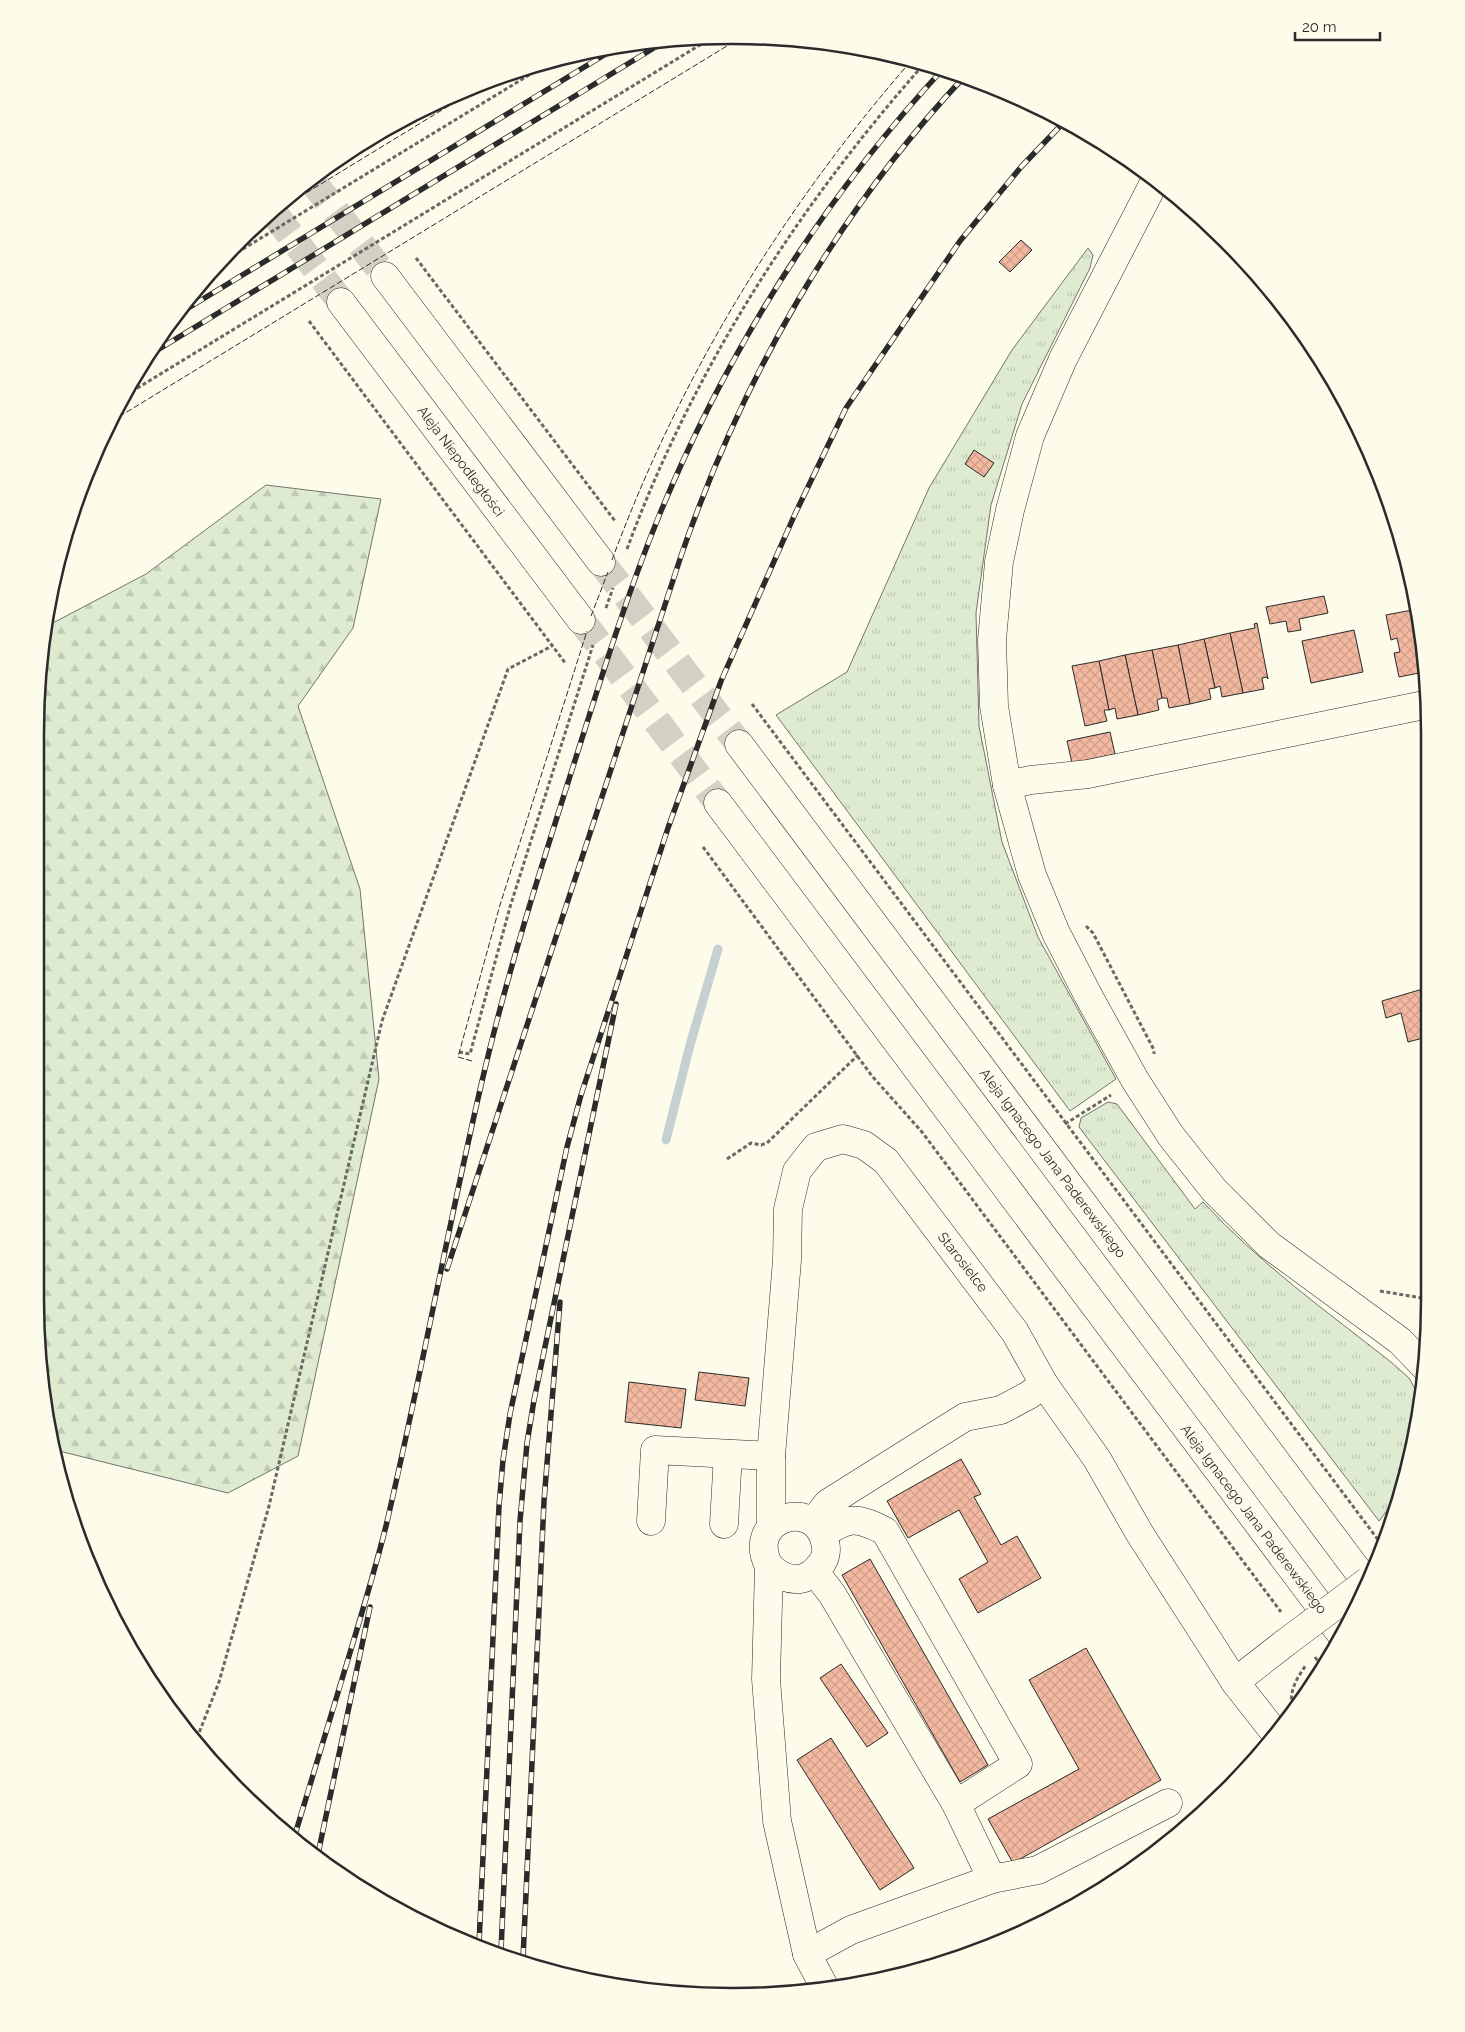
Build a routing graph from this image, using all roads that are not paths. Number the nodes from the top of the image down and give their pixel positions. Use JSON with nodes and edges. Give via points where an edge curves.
{"nodes":[{"id":1,"x":1152,"y":186,"type":"edge"},
{"id":2,"x":385,"y":276,"type":"tunnel mouth"},
{"id":3,"x":341,"y":302,"type":"tunnel mouth"},
{"id":4,"x":608,"y":573,"type":"tunnel mouth"},
{"id":5,"x":593,"y":625,"type":"tunnel mouth"},
{"id":6,"x":1420,"y":706,"type":"edge"},
{"id":7,"x":738,"y":744,"type":"tunnel mouth"},
{"id":8,"x":1007,"y":785,"type":"junction"},
{"id":9,"x":718,"y":803,"type":"tunnel mouth"},
{"id":10,"x":1418,"y":1360,"type":"edge"},
{"id":11,"x":1044,"y":1384,"type":"junction"},
{"id":12,"x":728,"y":1454,"type":"junction"},
{"id":13,"x":772,"y":1456,"type":"junction"},
{"id":14,"x":651,"y":1522,"type":"dead end"},
{"id":15,"x":724,"y":1524,"type":"dead end"},
{"id":16,"x":771,"y":1527,"type":"junction"},
{"id":17,"x":818,"y":1528,"type":"junction"},
{"id":18,"x":769,"y":1566,"type":"junction"},
{"id":19,"x":815,"y":1572,"type":"junction"},
{"id":20,"x":1363,"y":1576,"type":"edge"},
{"id":21,"x":1356,"y":1591,"type":"edge"},
{"id":22,"x":1337,"y":1629,"type":"edge"},
{"id":23,"x":1235,"y":1682,"type":"junction"},
{"id":24,"x":1271,"y":1728,"type":"edge"},
{"id":25,"x":1168,"y":1803,"type":"dead end"},
{"id":26,"x":956,"y":1804,"type":"junction"},
{"id":27,"x":992,"y":1879,"type":"junction"},
{"id":28,"x":807,"y":1954,"type":"junction"},
{"id":29,"x":822,"y":1982,"type":"edge"}],
"edges":[{"from":1,"to":8,"type":"main road","via":[[1063,358],[1030,436],[1010,510],[999,562],[992,640],[994,706]]},
{"from":2,"to":4,"type":"main road"},
{"from":3,"to":5,"type":"main road","name":"Aleja Niepodległości"},
{"from":6,"to":8,"type":"main road","via":[[1088,774]]},
{"from":7,"to":20,"type":"main road","name":"Aleja Ignacego Jana Paderewskiego"},
{"from":8,"to":10,"type":"main road","via":[[1032,875],[1056,933],[1135,1080],[1171,1136],[1214,1190],[1269,1245],[1400,1342]]},
{"from":9,"to":22,"type":"main road","name":"Aleja Ignacego Jana Paderewskiego"},
{"from":11,"to":13,"type":"main road","name":"Starosielce","via":[[1015,1332],[989,1295],[886,1161],[864,1145],[842,1138],[816,1147],[797,1171],[788,1209]]},
{"from":11,"to":17,"type":"main road","via":[[1001,1410],[965,1417],[828,1503]]},
{"from":11,"to":23,"type":"main road","name":"Starosielce","via":[[1097,1459],[1140,1534]]},
{"from":12,"to":13,"type":"main road"},
{"from":12,"to":14,"type":"main road","via":[[655,1450]]},
{"from":12,"to":15,"type":"main road"},
{"from":13,"to":16,"type":"main road","name":"Starosielce"},
{"from":16,"to":17,"type":"main road","via":[[780,1520],[802,1517]]},
{"from":16,"to":18,"type":"main road","via":[[763,1547]]},
{"from":17,"to":19,"type":"main road","via":[[826,1548],[824,1561]]},
{"from":17,"to":26,"type":"main road","via":[[863,1520],[885,1531],[1018,1764]]},
{"from":18,"to":19,"type":"main road","via":[[778,1575],[791,1579],[804,1578]]},
{"from":18,"to":28,"type":"main road","via":[[766,1679],[777,1821]]},
{"from":19,"to":26,"type":"main road","via":[[832,1594]]},
{"from":21,"to":23,"type":"main road","bridge":true},
{"from":23,"to":24,"type":"main road","name":"Starosielce"},
{"from":25,"to":27,"type":"main road","via":[[1038,1870]]},
{"from":26,"to":27,"type":"main road"},
{"from":27,"to":28,"type":"main road","via":[[851,1930]]},
{"from":28,"to":29,"type":"main road"}]}
